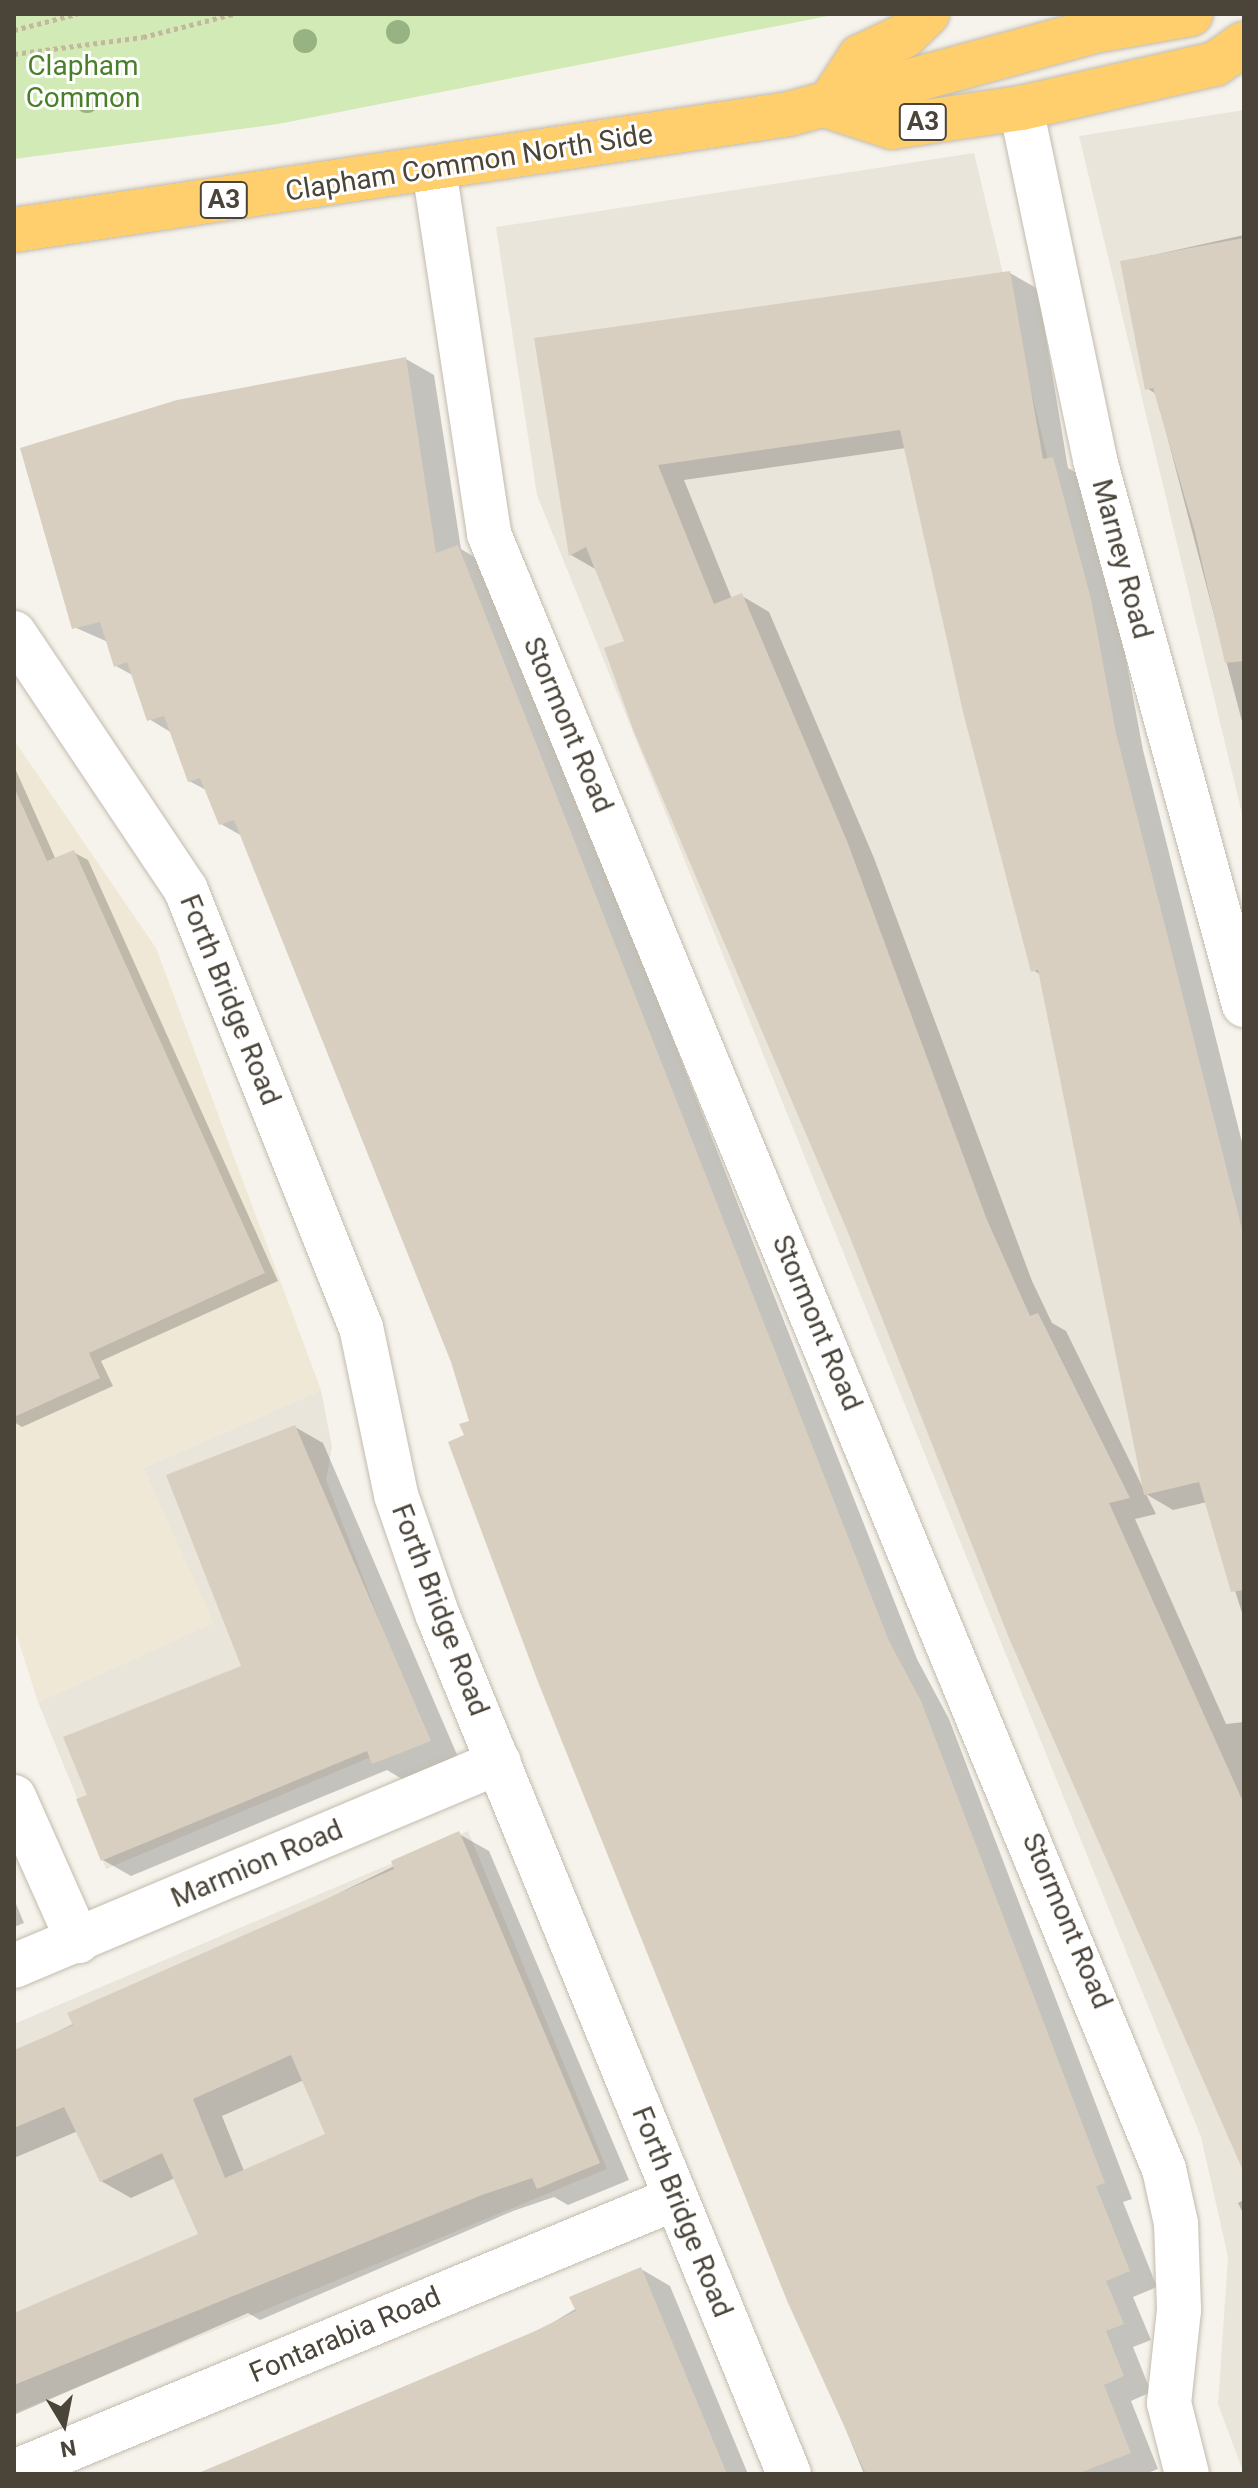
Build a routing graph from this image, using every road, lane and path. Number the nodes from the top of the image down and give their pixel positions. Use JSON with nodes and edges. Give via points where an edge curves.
{"nodes":[{"id":1,"x":77,"y":14,"type":"edge"},
{"id":2,"x":234,"y":14,"type":"edge"},
{"id":3,"x":927,"y":14,"type":"edge"},
{"id":4,"x":1191,"y":14,"type":"edge"},
{"id":5,"x":1228,"y":14,"type":"edge"},
{"id":6,"x":1244,"y":18,"type":"edge"},
{"id":7,"x":1045,"y":28,"type":"edge"},
{"id":8,"x":14,"y":30,"type":"edge"},
{"id":9,"x":1244,"y":44,"type":"edge"},
{"id":10,"x":14,"y":54,"type":"edge"},
{"id":11,"x":1138,"y":77,"type":"junction"},
{"id":12,"x":828,"y":106,"type":"junction"},
{"id":13,"x":1021,"y":108,"type":"junction"},
{"id":14,"x":434,"y":169,"type":"junction"},
{"id":15,"x":14,"y":230,"type":"edge"},
{"id":16,"x":14,"y":633,"type":"edge"},
{"id":17,"x":1244,"y":1005,"type":"edge"},
{"id":18,"x":499,"y":1762,"type":"junction"},
{"id":19,"x":14,"y":1797,"type":"edge"},
{"id":20,"x":78,"y":1941,"type":"junction"},
{"id":21,"x":14,"y":1966,"type":"edge"},
{"id":22,"x":676,"y":2198,"type":"junction"},
{"id":23,"x":14,"y":2472,"type":"edge"},
{"id":24,"x":789,"y":2474,"type":"edge"},
{"id":25,"x":1187,"y":2474,"type":"edge"}],
"edges":[{"from":1,"to":8,"type":"path"},
{"from":2,"to":10,"type":"path","via":[[143,37]]},
{"from":3,"to":12,"type":"highway","via":[[904,36],[860,57]]},
{"from":4,"to":7,"type":"highway"},
{"from":5,"to":6,"type":"highway"},
{"from":7,"to":11,"type":"highway"},
{"from":7,"to":12,"type":"highway"},
{"from":9,"to":11,"type":"highway","name":"Clapham Common North Side","number":"A3","via":[[1215,64]]},
{"from":11,"to":13,"type":"highway","name":"Clapham Common North Side","number":"A3","via":[[1093,96]]},
{"from":12,"to":13,"type":"highway","name":"Clapham Common North Side","number":"A3","via":[[892,127]]},
{"from":12,"to":14,"type":"highway","name":"Clapham Common North Side","number":"A3"},
{"from":13,"to":17,"type":"street","name":"Marney Road","via":[[1095,460]]},
{"from":14,"to":15,"type":"highway","name":"Clapham Common North Side","number":"A3"},
{"from":14,"to":25,"type":"street","name":"Stormont Road","via":[[489,534],[1164,2169],[1176,2223],[1179,2310],[1169,2403]]},
{"from":16,"to":18,"type":"street","name":"Forth Bridge Road","via":[[186,890],[361,1327],[405,1525]]},
{"from":18,"to":20,"type":"street","name":"Marmion Road"},
{"from":18,"to":22,"type":"street","name":"Forth Bridge Road"},
{"from":19,"to":20,"type":"street"},
{"from":20,"to":21,"type":"street","name":"Marmion Road"},
{"from":22,"to":23,"type":"street","name":"Fontarabia Road"},
{"from":22,"to":24,"type":"street","name":"Forth Bridge Road"}]}
